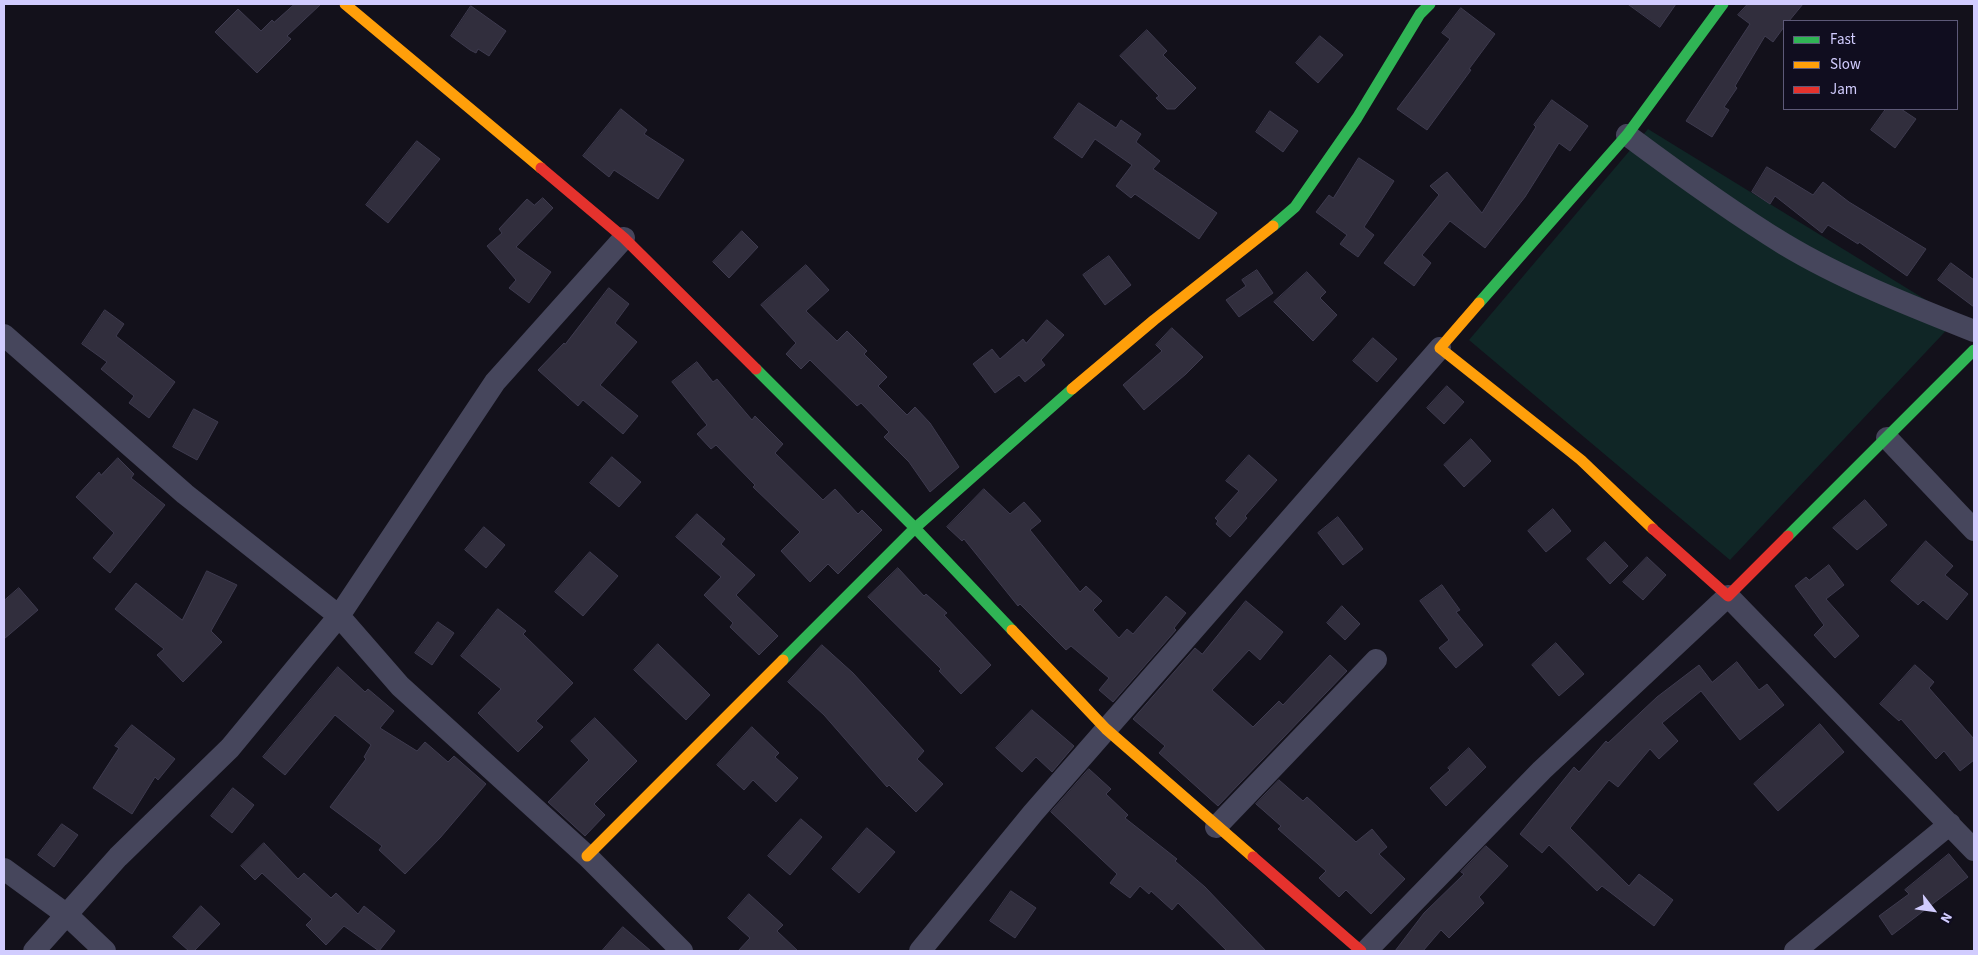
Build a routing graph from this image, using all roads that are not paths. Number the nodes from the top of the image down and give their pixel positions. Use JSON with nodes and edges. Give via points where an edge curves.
{"nodes":[{"id":1,"x":345,"y":4,"type":"edge"},
{"id":2,"x":1430,"y":4,"type":"edge"},
{"id":3,"x":1723,"y":4,"type":"edge"},
{"id":4,"x":1627,"y":135,"type":"junction"},
{"id":5,"x":624,"y":238,"type":"junction"},
{"id":6,"x":1974,"y":331,"type":"edge"},
{"id":7,"x":4,"y":335,"type":"edge"},
{"id":8,"x":1440,"y":348,"type":"junction"},
{"id":9,"x":1974,"y":350,"type":"edge"},
{"id":10,"x":1887,"y":438,"type":"junction"},
{"id":11,"x":915,"y":528,"type":"junction"},
{"id":12,"x":1974,"y":530,"type":"edge"},
{"id":13,"x":1728,"y":596,"type":"junction"},
{"id":14,"x":339,"y":616,"type":"junction"},
{"id":15,"x":1376,"y":660,"type":"dead end"},
{"id":16,"x":1106,"y":729,"type":"junction"},
{"id":17,"x":1950,"y":824,"type":"junction"},
{"id":18,"x":1216,"y":827,"type":"junction"},
{"id":19,"x":1974,"y":850,"type":"edge"},
{"id":20,"x":587,"y":856,"type":"junction"},
{"id":21,"x":4,"y":869,"type":"edge"},
{"id":22,"x":67,"y":915,"type":"junction"},
{"id":23,"x":34,"y":951,"type":"edge"},
{"id":24,"x":105,"y":951,"type":"edge"},
{"id":25,"x":682,"y":951,"type":"edge"},
{"id":26,"x":920,"y":951,"type":"edge"},
{"id":27,"x":1361,"y":951,"type":"edge"},
{"id":28,"x":1366,"y":951,"type":"edge"},
{"id":29,"x":1795,"y":951,"type":"edge"}],
"edges":[{"from":1,"to":5,"type":"street"},
{"from":2,"to":11,"type":"street","via":[[1420,14],[1357,118],[1295,207],[1255,243],[1154,320]]},
{"from":3,"to":4,"type":"street"},
{"from":4,"to":6,"type":"street","via":[[1679,174],[1785,244],[1896,300]]},
{"from":4,"to":8,"type":"street"},
{"from":5,"to":11,"type":"street"},
{"from":5,"to":14,"type":"street","via":[[495,382]]},
{"from":7,"to":14,"type":"street","via":[[185,494]]},
{"from":8,"to":13,"type":"street","via":[[1581,460]]},
{"from":8,"to":16,"type":"street"},
{"from":9,"to":10,"type":"street"},
{"from":10,"to":12,"type":"street"},
{"from":10,"to":13,"type":"street"},
{"from":11,"to":16,"type":"street"},
{"from":11,"to":20,"type":"street"},
{"from":13,"to":17,"type":"street"},
{"from":13,"to":28,"type":"street","via":[[1542,770]]},
{"from":14,"to":20,"type":"street","via":[[400,686]]},
{"from":14,"to":22,"type":"street","via":[[230,748],[118,857]]},
{"from":15,"to":18,"type":"street"},
{"from":16,"to":18,"type":"street"},
{"from":16,"to":26,"type":"street","via":[[1033,812]]},
{"from":17,"to":19,"type":"street"},
{"from":17,"to":29,"type":"street"},
{"from":18,"to":27,"type":"street"},
{"from":20,"to":25,"type":"street"},
{"from":21,"to":22,"type":"street"},
{"from":22,"to":23,"type":"street"},
{"from":22,"to":24,"type":"street"}]}
